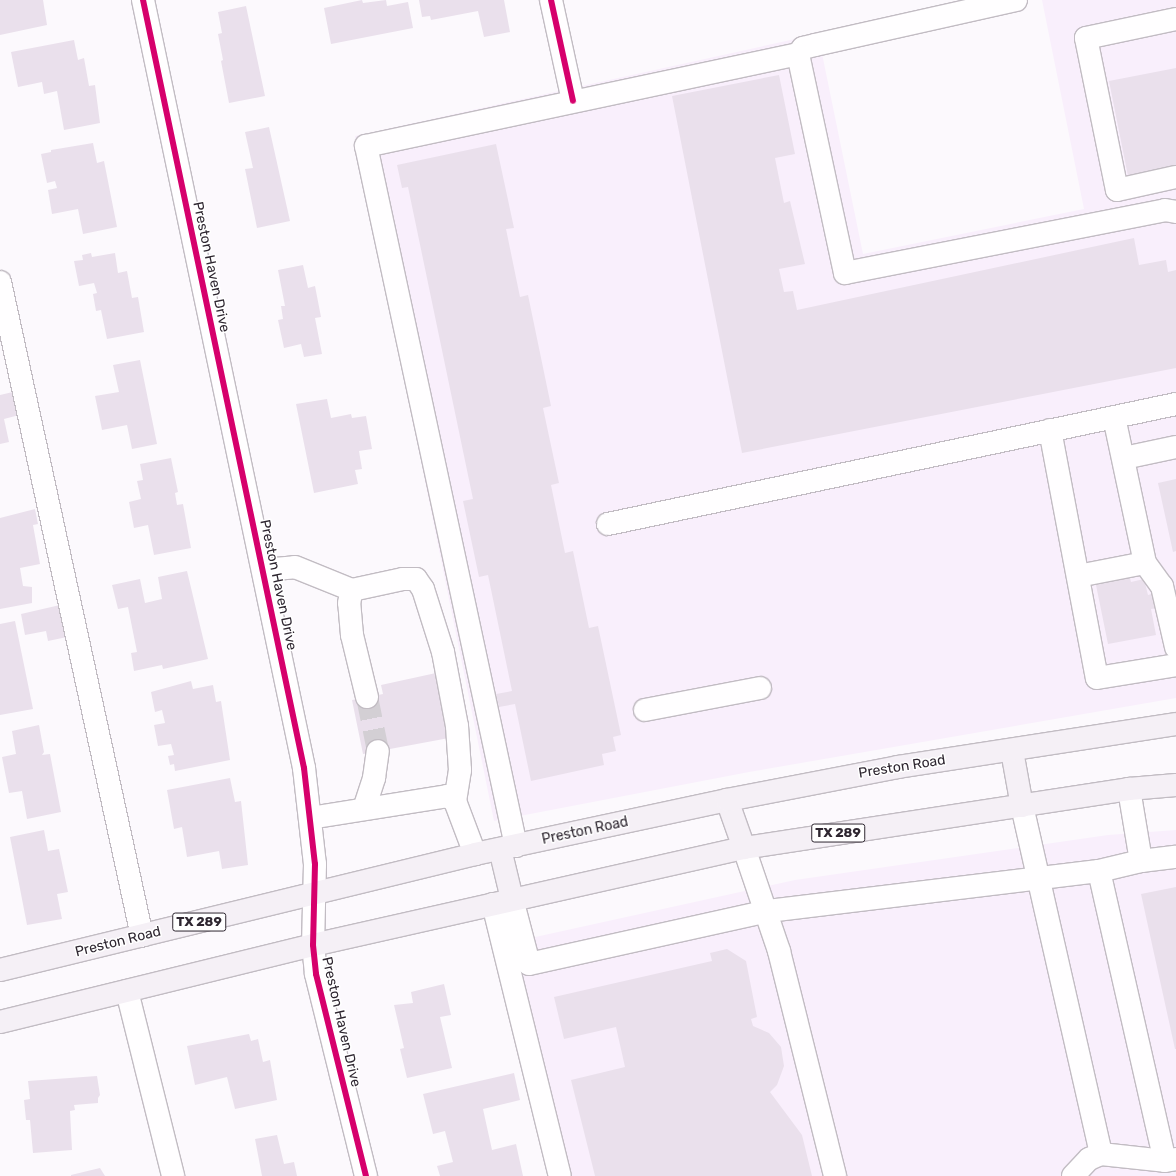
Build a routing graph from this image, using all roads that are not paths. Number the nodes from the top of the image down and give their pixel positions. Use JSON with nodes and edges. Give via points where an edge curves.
{"nodes":[{"id":1,"x":143,"y":0,"type":"edge"},
{"id":2,"x":551,"y":0,"type":"edge"},
{"id":3,"x":1016,"y":0,"type":"edge"},
{"id":4,"x":1176,"y":19,"type":"edge"},
{"id":5,"x":798,"y":54,"type":"junction"},
{"id":6,"x":573,"y":101,"type":"junction"},
{"id":7,"x":1176,"y":177,"type":"edge"},
{"id":8,"x":1176,"y":212,"type":"edge"},
{"id":9,"x":0,"y":282,"type":"edge"},
{"id":10,"x":1176,"y":404,"type":"edge"},
{"id":11,"x":1114,"y":417,"type":"junction"},
{"id":12,"x":1050,"y":430,"type":"junction"},
{"id":13,"x":1176,"y":447,"type":"edge"},
{"id":14,"x":1124,"y":458,"type":"junction"},
{"id":15,"x":608,"y":524,"type":"dead end"},
{"id":16,"x":1145,"y":563,"type":"junction"},
{"id":17,"x":263,"y":570,"type":"junction"},
{"id":18,"x":1078,"y":576,"type":"junction"},
{"id":19,"x":352,"y":590,"type":"junction"},
{"id":20,"x":1176,"y":647,"type":"edge"},
{"id":21,"x":1176,"y":665,"type":"edge"},
{"id":22,"x":760,"y":688,"type":"dead end"},
{"id":23,"x":367,"y":697,"type":"tunnel mouth"},
{"id":24,"x":645,"y":710,"type":"dead end"},
{"id":25,"x":1176,"y":724,"type":"edge"},
{"id":26,"x":378,"y":751,"type":"tunnel mouth"},
{"id":27,"x":1012,"y":751,"type":"junction"},
{"id":28,"x":1176,"y":785,"type":"edge"},
{"id":29,"x":1129,"y":789,"type":"junction"},
{"id":30,"x":727,"y":800,"type":"junction"},
{"id":31,"x":455,"y":801,"type":"junction"},
{"id":32,"x":1022,"y":806,"type":"junction"},
{"id":33,"x":364,"y":809,"type":"junction"},
{"id":34,"x":310,"y":818,"type":"junction"},
{"id":35,"x":508,"y":847,"type":"junction"},
{"id":36,"x":744,"y":848,"type":"junction"},
{"id":37,"x":474,"y":854,"type":"junction"},
{"id":38,"x":1176,"y":856,"type":"edge"},
{"id":39,"x":1141,"y":861,"type":"junction"},
{"id":40,"x":1099,"y":871,"type":"junction"},
{"id":41,"x":1038,"y":878,"type":"junction"},
{"id":42,"x":315,"y":894,"type":"junction"},
{"id":43,"x":502,"y":901,"type":"junction"},
{"id":44,"x":768,"y":911,"type":"junction"},
{"id":45,"x":142,"y":936,"type":"junction"},
{"id":46,"x":313,"y":945,"type":"junction"},
{"id":47,"x":0,"y":970,"type":"edge"},
{"id":48,"x":127,"y":991,"type":"junction"},
{"id":49,"x":0,"y":1022,"type":"edge"},
{"id":50,"x":1101,"y":1154,"type":"junction"},
{"id":51,"x":1171,"y":1160,"type":"edge"},
{"id":52,"x":173,"y":1176,"type":"edge"},
{"id":53,"x":366,"y":1176,"type":"edge"},
{"id":54,"x":560,"y":1176,"type":"edge"},
{"id":55,"x":835,"y":1176,"type":"edge"},
{"id":56,"x":1073,"y":1176,"type":"edge"}],
"edges":[{"from":1,"to":17,"type":"street","name":"Preston Haven Drive"},
{"from":2,"to":6,"type":"street"},
{"from":3,"to":5,"type":"street","via":[[815,44],[803,48]]},
{"from":4,"to":7,"type":"street","via":[[1086,38],[1118,190]]},
{"from":5,"to":6,"type":"street"},
{"from":5,"to":8,"type":"street","via":[[845,273],[1165,210]]},
{"from":6,"to":35,"type":"street","via":[[366,146]]},
{"from":9,"to":45,"type":"street"},
{"from":10,"to":11,"type":"street"},
{"from":11,"to":12,"type":"street"},
{"from":11,"to":14,"type":"street"},
{"from":12,"to":15,"type":"street"},
{"from":12,"to":18,"type":"street"},
{"from":13,"to":14,"type":"street"},
{"from":14,"to":16,"type":"street"},
{"from":16,"to":18,"type":"street"},
{"from":16,"to":20,"type":"street","via":[[1162,586]]},
{"from":17,"to":19,"type":"street","via":[[295,567]]},
{"from":17,"to":34,"type":"street","name":"Preston Haven Drive","via":[[304,768]]},
{"from":18,"to":21,"type":"street","via":[[1097,678]]},
{"from":19,"to":23,"type":"street","via":[[349,603],[352,635]]},
{"from":19,"to":31,"type":"street","via":[[403,579],[416,579],[424,589],[443,652],[457,726],[460,770]]},
{"from":22,"to":24,"type":"street"},
{"from":25,"to":27,"type":"main road","name":"Preston Road","number":"TX 289"},
{"from":26,"to":33,"type":"street","via":[[374,778]]},
{"from":27,"to":30,"type":"main road","name":"Preston Road","number":"TX 289","via":[[898,767]]},
{"from":27,"to":32,"type":"main road"},
{"from":28,"to":29,"type":"main road","number":"TX 289"},
{"from":29,"to":32,"type":"main road","number":"TX 289"},
{"from":29,"to":39,"type":"street"},
{"from":30,"to":35,"type":"main road","name":"Preston Road","number":"TX 289"},
{"from":30,"to":36,"type":"main road"},
{"from":31,"to":33,"type":"street","via":[[447,796]]},
{"from":31,"to":37,"type":"street"},
{"from":32,"to":36,"type":"main road","number":"TX 289"},
{"from":32,"to":41,"type":"street"},
{"from":33,"to":34,"type":"street"},
{"from":34,"to":42,"type":"street","name":"Preston Haven Drive"},
{"from":35,"to":37,"type":"main road","name":"Preston Road","number":"TX 289"},
{"from":35,"to":43,"type":"main road"},
{"from":36,"to":43,"type":"main road","number":"TX 289"},
{"from":36,"to":44,"type":"street"},
{"from":37,"to":42,"type":"main road","name":"Preston Road","number":"TX 289"},
{"from":38,"to":39,"type":"street"},
{"from":39,"to":40,"type":"street"},
{"from":40,"to":41,"type":"street"},
{"from":40,"to":51,"type":"street"},
{"from":41,"to":44,"type":"street"},
{"from":41,"to":50,"type":"street"},
{"from":42,"to":45,"type":"main road","name":"Preston Road","number":"TX 289"},
{"from":42,"to":46,"type":"street","name":"Preston Haven Drive"},
{"from":43,"to":44,"type":"street","via":[[529,964]]},
{"from":43,"to":46,"type":"main road","number":"TX 289"},
{"from":43,"to":54,"type":"street"},
{"from":44,"to":55,"type":"street"},
{"from":45,"to":47,"type":"main road","name":"Preston Road","number":"TX 289"},
{"from":46,"to":48,"type":"main road","number":"TX 289"},
{"from":46,"to":53,"type":"street","name":"Preston Haven Drive","via":[[316,974]]},
{"from":48,"to":49,"type":"main road","number":"TX 289"},
{"from":48,"to":52,"type":"street"},
{"from":50,"to":51,"type":"street"},
{"from":50,"to":56,"type":"street","via":[[1090,1159]]}]}
